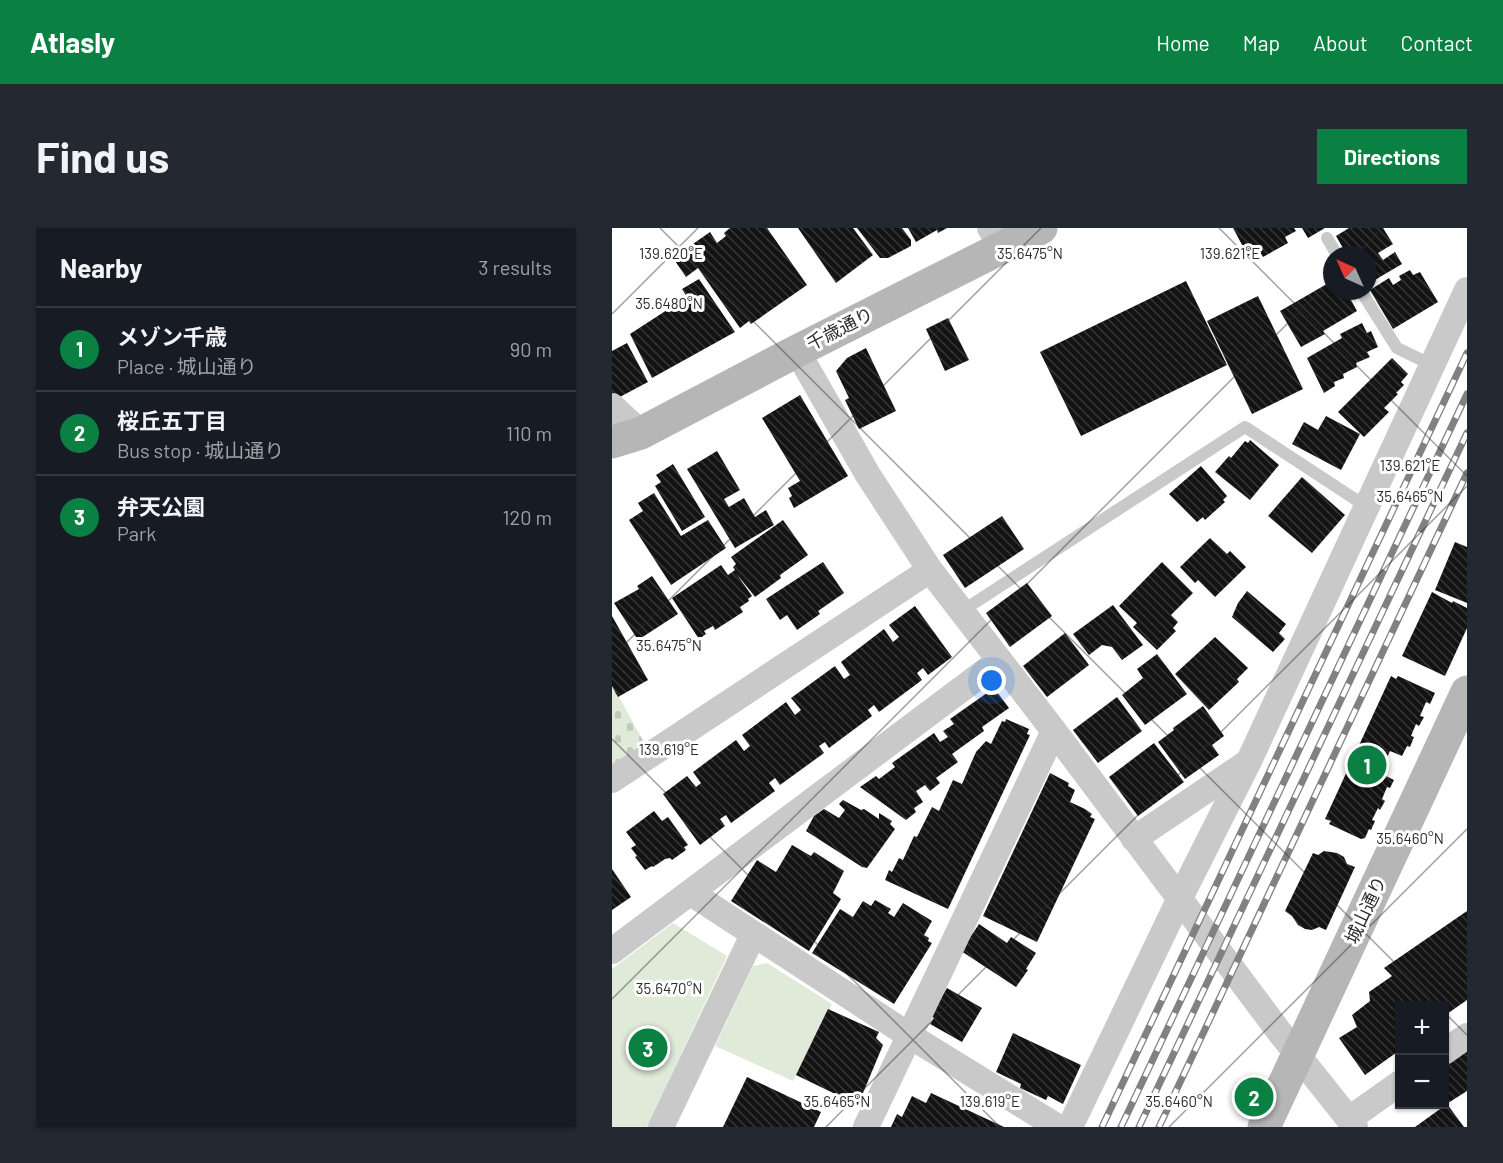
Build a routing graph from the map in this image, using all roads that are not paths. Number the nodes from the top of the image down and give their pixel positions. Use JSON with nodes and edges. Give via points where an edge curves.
{"nodes":[{"id":1,"x":1041,"y":228,"type":"edge"},
{"id":2,"x":996,"y":238,"type":"edge"},
{"id":3,"x":1327,"y":238,"type":"dead end"},
{"id":4,"x":1332,"y":246,"type":"edge"},
{"id":5,"x":1467,"y":290,"type":"edge"},
{"id":6,"x":1366,"y":300,"type":"edge"},
{"id":7,"x":797,"y":351,"type":"junction"},
{"id":8,"x":1432,"y":365,"type":"junction"},
{"id":9,"x":612,"y":406,"type":"edge"},
{"id":10,"x":627,"y":438,"type":"edge"},
{"id":11,"x":612,"y":456,"type":"edge"},
{"id":12,"x":1367,"y":507,"type":"junction"},
{"id":13,"x":930,"y":570,"type":"junction"},
{"id":14,"x":962,"y":611,"type":"junction"},
{"id":15,"x":999,"y":661,"type":"junction"},
{"id":16,"x":1467,"y":692,"type":"edge"},
{"id":17,"x":1054,"y":731,"type":"junction"},
{"id":18,"x":1249,"y":761,"type":"junction"},
{"id":19,"x":612,"y":780,"type":"edge"},
{"id":20,"x":1134,"y":839,"type":"junction"},
{"id":21,"x":691,"y":893,"type":"junction"},
{"id":22,"x":1180,"y":898,"type":"junction"},
{"id":23,"x":753,"y":935,"type":"junction"},
{"id":24,"x":612,"y":951,"type":"edge"},
{"id":25,"x":910,"y":1036,"type":"junction"},
{"id":26,"x":1467,"y":1036,"type":"edge"},
{"id":27,"x":1449,"y":1049,"type":"edge"},
{"id":28,"x":1298,"y":1055,"type":"junction"},
{"id":29,"x":1395,"y":1087,"type":"edge"},
{"id":30,"x":1352,"y":1123,"type":"edge"},
{"id":31,"x":661,"y":1127,"type":"edge"},
{"id":32,"x":866,"y":1127,"type":"edge"},
{"id":33,"x":1058,"y":1127,"type":"edge"},
{"id":34,"x":1070,"y":1127,"type":"edge"},
{"id":35,"x":1264,"y":1127,"type":"edge"}],
"edges":[{"from":1,"to":2,"type":"street","name":"千歳通り"},
{"from":2,"to":7,"type":"street","name":"千歳通り"},
{"from":3,"to":4,"type":"lane"},
{"from":5,"to":8,"type":"street"},
{"from":6,"to":8,"type":"lane","via":[[1397,348]]},
{"from":7,"to":10,"type":"street","name":"千歳通り"},
{"from":7,"to":13,"type":"street","via":[[868,475]]},
{"from":8,"to":12,"type":"street"},
{"from":9,"to":10,"type":"street"},
{"from":10,"to":11,"type":"street","name":"千歳通り"},
{"from":12,"to":14,"type":"lane","via":[[1245,427]]},
{"from":12,"to":18,"type":"street"},
{"from":13,"to":14,"type":"street"},
{"from":13,"to":19,"type":"street"},
{"from":14,"to":15,"type":"street"},
{"from":15,"to":17,"type":"street"},
{"from":15,"to":21,"type":"street"},
{"from":16,"to":28,"type":"street","name":"城山通り"},
{"from":17,"to":20,"type":"street"},
{"from":17,"to":25,"type":"street"},
{"from":18,"to":20,"type":"street"},
{"from":18,"to":22,"type":"street"},
{"from":20,"to":22,"type":"street"},
{"from":21,"to":23,"type":"street"},
{"from":21,"to":24,"type":"street"},
{"from":22,"to":28,"type":"street"},
{"from":22,"to":34,"type":"street"},
{"from":23,"to":25,"type":"street"},
{"from":23,"to":31,"type":"street"},
{"from":25,"to":32,"type":"street"},
{"from":25,"to":33,"type":"street"},
{"from":26,"to":27,"type":"street"},
{"from":28,"to":30,"type":"street"},
{"from":28,"to":35,"type":"street","name":"城山通り"},
{"from":29,"to":30,"type":"street"}]}
